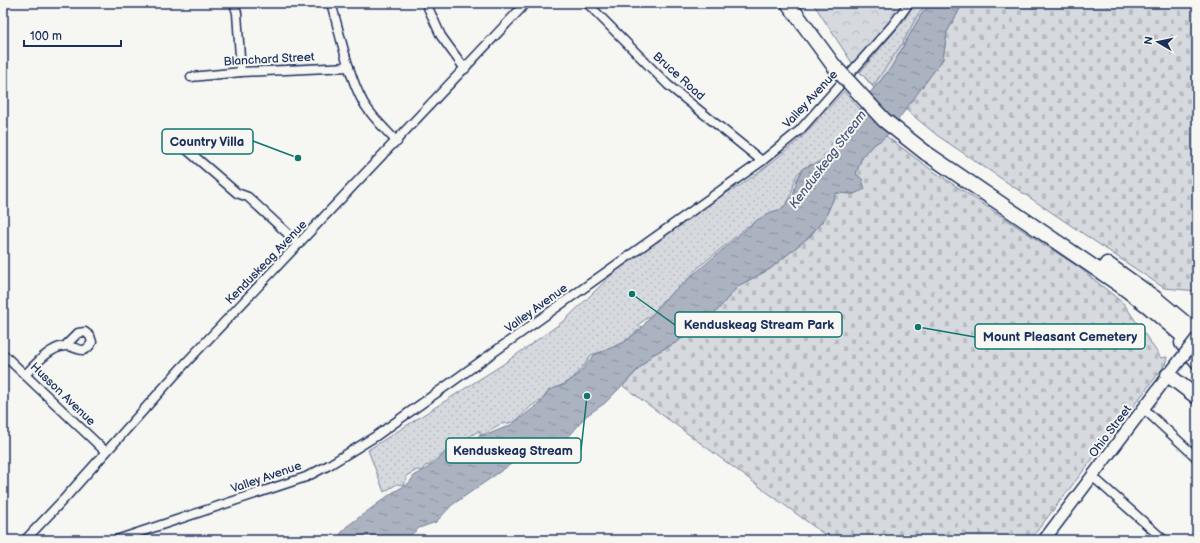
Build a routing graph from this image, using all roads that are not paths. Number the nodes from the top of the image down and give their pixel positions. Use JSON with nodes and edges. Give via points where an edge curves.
{"nodes":[{"id":1,"x":234,"y":3,"type":"edge"},
{"id":2,"x":331,"y":3,"type":"edge"},
{"id":3,"x":426,"y":3,"type":"edge"},
{"id":4,"x":526,"y":3,"type":"edge"},
{"id":5,"x":587,"y":3,"type":"edge"},
{"id":6,"x":788,"y":3,"type":"edge"},
{"id":7,"x":800,"y":3,"type":"edge"},
{"id":8,"x":910,"y":3,"type":"edge"},
{"id":9,"x":837,"y":62,"type":"junction"},
{"id":10,"x":349,"y":67,"type":"junction"},
{"id":11,"x":465,"y":68,"type":"junction"},
{"id":12,"x":241,"y":72,"type":"junction"},
{"id":13,"x":191,"y":77,"type":"dead end"},
{"id":14,"x":397,"y":142,"type":"junction"},
{"id":15,"x":186,"y":149,"type":"dead end"},
{"id":16,"x":928,"y":149,"type":"junction"},
{"id":17,"x":762,"y":161,"type":"junction"},
{"id":18,"x":299,"y":244,"type":"junction"},
{"id":19,"x":1110,"y":278,"type":"junction"},
{"id":20,"x":1197,"y":333,"type":"edge"},
{"id":21,"x":1197,"y":338,"type":"edge"},
{"id":22,"x":65,"y":346,"type":"dead end"},
{"id":23,"x":1197,"y":348,"type":"edge"},
{"id":24,"x":3,"y":354,"type":"edge"},
{"id":25,"x":1197,"y":361,"type":"edge"},
{"id":26,"x":25,"y":375,"type":"junction"},
{"id":27,"x":1168,"y":375,"type":"junction"},
{"id":28,"x":1197,"y":397,"type":"edge"},
{"id":29,"x":1143,"y":408,"type":"junction"},
{"id":30,"x":106,"y":452,"type":"junction"},
{"id":31,"x":1197,"y":458,"type":"edge"},
{"id":32,"x":1092,"y":476,"type":"junction"},
{"id":33,"x":25,"y":540,"type":"edge"},
{"id":34,"x":116,"y":540,"type":"edge"},
{"id":35,"x":1044,"y":540,"type":"edge"},
{"id":36,"x":1164,"y":540,"type":"edge"}],
"edges":[{"from":1,"to":12,"type":"street"},
{"from":2,"to":10,"type":"street"},
{"from":3,"to":11,"type":"street","via":[[441,36]]},
{"from":4,"to":11,"type":"street","name":"Kenduskeag Avenue"},
{"from":5,"to":17,"type":"street","name":"Bruce Road","via":[[668,85]]},
{"from":6,"to":9,"type":"highway"},
{"from":7,"to":9,"type":"highway"},
{"from":8,"to":17,"type":"street","name":"Valley Avenue","via":[[800,130]]},
{"from":9,"to":16,"type":"highway"},
{"from":10,"to":12,"type":"street","name":"Blanchard Street"},
{"from":10,"to":14,"type":"street","via":[[367,108]]},
{"from":11,"to":14,"type":"street","name":"Kenduskeag Avenue"},
{"from":12,"to":13,"type":"street","name":"Blanchard Street"},
{"from":14,"to":18,"type":"street","name":"Kenduskeag Avenue"},
{"from":15,"to":18,"type":"street","via":[[237,193],[248,196]]},
{"from":16,"to":19,"type":"highway"},
{"from":16,"to":20,"type":"highway","via":[[1126,277]]},
{"from":17,"to":34,"type":"street","name":"Valley Avenue","via":[[382,432],[321,470],[298,480]]},
{"from":18,"to":30,"type":"street","name":"Kenduskeag Avenue","via":[[182,367]]},
{"from":19,"to":23,"type":"highway","via":[[1148,306]]},
{"from":19,"to":25,"type":"highway","via":[[1173,334]]},
{"from":21,"to":27,"type":"street","name":"Ohio Street","bridge":true},
{"from":22,"to":26,"type":"street","via":[[52,351]]},
{"from":24,"to":26,"type":"street","name":"Husson Avenue"},
{"from":26,"to":30,"type":"street","name":"Husson Avenue"},
{"from":27,"to":28,"type":"highway"},
{"from":27,"to":29,"type":"street","name":"Ohio Street"},
{"from":29,"to":31,"type":"street"},
{"from":29,"to":32,"type":"street","name":"Ohio Street"},
{"from":30,"to":33,"type":"street","name":"Kenduskeag Avenue"},
{"from":32,"to":35,"type":"street","name":"Ohio Street"},
{"from":32,"to":36,"type":"street"}]}
